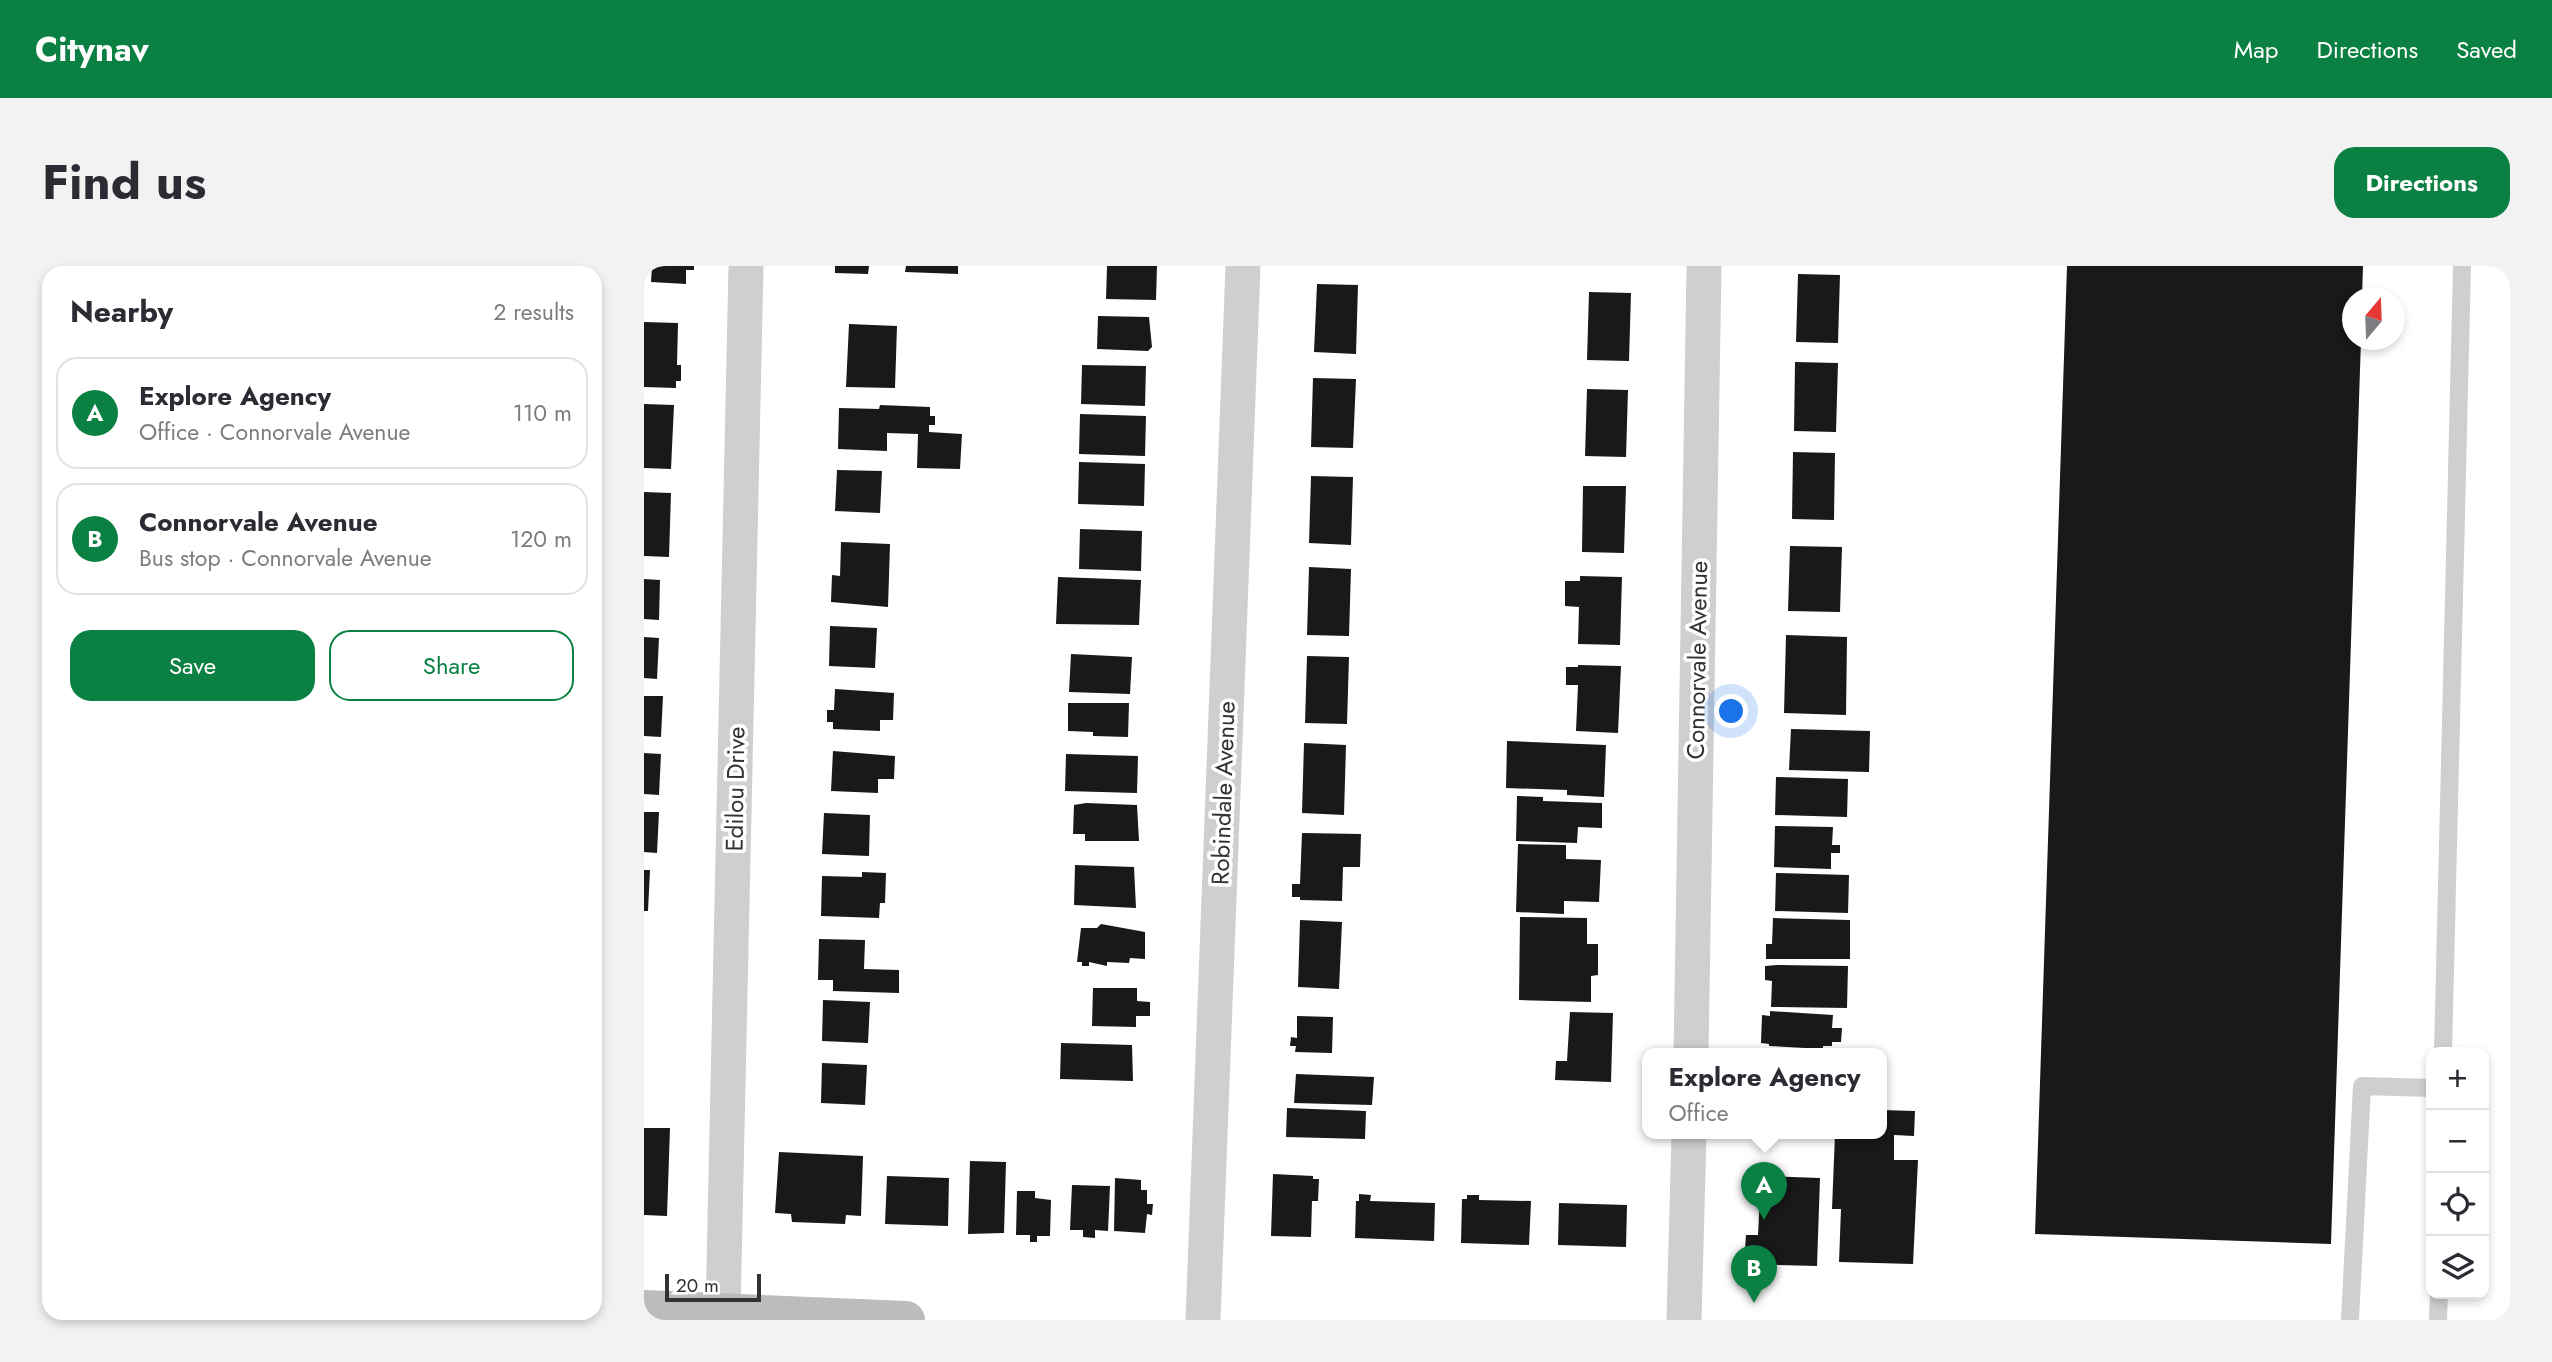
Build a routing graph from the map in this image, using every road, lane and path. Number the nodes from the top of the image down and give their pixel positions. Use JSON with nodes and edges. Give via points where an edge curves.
{"nodes":[{"id":1,"x":746,"y":266,"type":"edge"},
{"id":2,"x":1242,"y":266,"type":"edge"},
{"id":3,"x":1704,"y":266,"type":"edge"},
{"id":4,"x":2462,"y":266,"type":"edge"},
{"id":5,"x":2443,"y":1047,"type":"edge"},
{"id":6,"x":1691,"y":1048,"type":"edge"},
{"id":7,"x":2426,"y":1088,"type":"edge"},
{"id":8,"x":1689,"y":1139,"type":"edge"},
{"id":9,"x":2439,"y":1299,"type":"edge"},
{"id":10,"x":644,"y":1309,"type":"edge"},
{"id":11,"x":703,"y":1314,"type":"edge"},
{"id":12,"x":777,"y":1317,"type":"edge"},
{"id":13,"x":820,"y":1318,"type":"edge"},
{"id":14,"x":906,"y":1320,"type":"edge"},
{"id":15,"x":1203,"y":1320,"type":"edge"},
{"id":16,"x":1684,"y":1320,"type":"edge"},
{"id":17,"x":2350,"y":1320,"type":"edge"},
{"id":18,"x":2438,"y":1320,"type":"edge"}],
"edges":[{"from":1,"to":11,"type":"street","name":"Edilou Drive"},
{"from":2,"to":15,"type":"street","name":"Robindale Avenue"},
{"from":3,"to":6,"type":"street","name":"Connorvale Avenue"},
{"from":4,"to":5,"type":"lane"},
{"from":7,"to":17,"type":"lane","via":[[2362,1086]]},
{"from":8,"to":16,"type":"street"},
{"from":9,"to":18,"type":"lane"},
{"from":10,"to":11,"type":"main road"},
{"from":11,"to":12,"type":"main road"},
{"from":12,"to":13,"type":"main road"},
{"from":13,"to":14,"type":"main road"}]}
